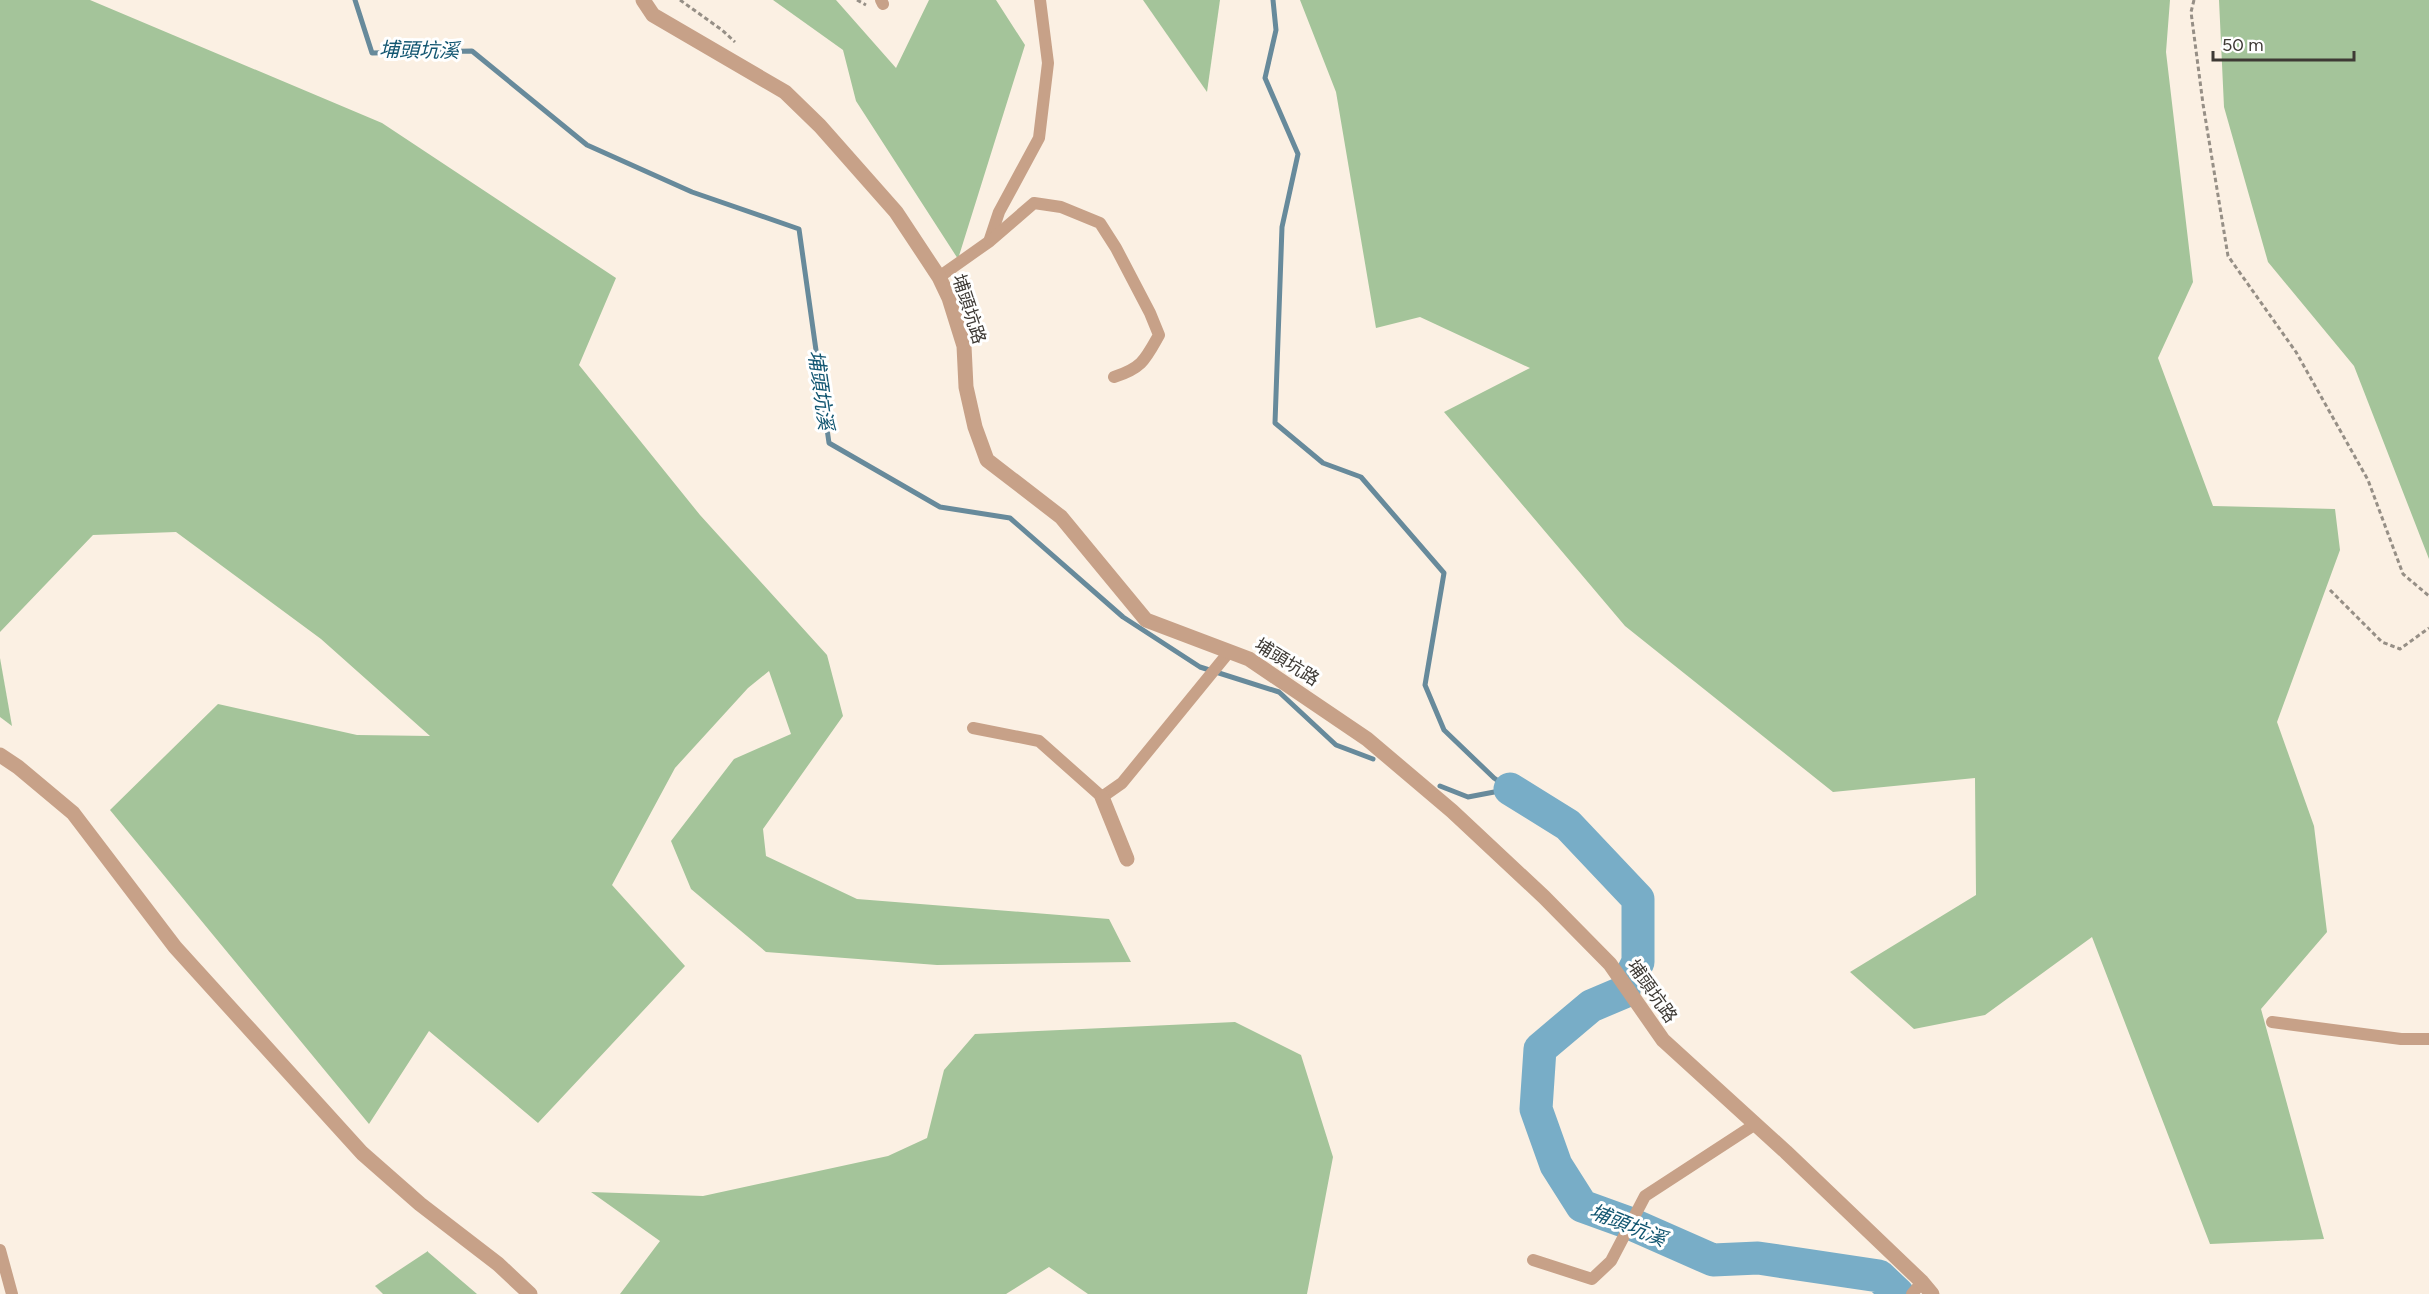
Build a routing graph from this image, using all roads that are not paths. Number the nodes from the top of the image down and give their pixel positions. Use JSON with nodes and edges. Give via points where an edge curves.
{"nodes":[{"id":1,"x":643,"y":0,"type":"edge"},
{"id":2,"x":1040,"y":0,"type":"edge"},
{"id":3,"x":990,"y":241,"type":"junction"},
{"id":4,"x":939,"y":277,"type":"junction"},
{"id":5,"x":1114,"y":377,"type":"dead end"},
{"id":6,"x":1225,"y":656,"type":"junction"},
{"id":7,"x":973,"y":728,"type":"dead end"},
{"id":8,"x":0,"y":755,"type":"edge"},
{"id":9,"x":1102,"y":796,"type":"junction"},
{"id":10,"x":1127,"y":859,"type":"dead end"},
{"id":11,"x":2272,"y":1022,"type":"dead end"},
{"id":12,"x":2429,"y":1039,"type":"edge"},
{"id":13,"x":1754,"y":1125,"type":"junction"},
{"id":14,"x":0,"y":1250,"type":"edge"},
{"id":15,"x":1533,"y":1260,"type":"dead end"},
{"id":16,"x":1922,"y":1290,"type":"edge"},
{"id":17,"x":12,"y":1294,"type":"edge"},
{"id":18,"x":530,"y":1294,"type":"edge"}],
"edges":[{"from":1,"to":4,"type":"street","name":"埔頭坑路","via":[[653,15],[785,92],[896,212]]},
{"from":2,"to":3,"type":"lane","via":[[1048,63],[1039,138],[999,212]]},
{"from":3,"to":4,"type":"lane"},
{"from":3,"to":5,"type":"lane","via":[[1034,203],[1061,207],[1100,223],[1141,294],[1159,335],[1148,356],[1134,370]]},
{"from":4,"to":6,"type":"street","name":"埔頭坑路","via":[[964,346],[966,387],[987,460],[1061,518],[1146,620]]},
{"from":6,"to":9,"type":"lane","via":[[1122,783]]},
{"from":6,"to":13,"type":"street","name":"埔頭坑路","via":[[1249,659],[1367,739],[1452,811],[1589,942],[1610,964],[1663,1040]]},
{"from":7,"to":9,"type":"lane","via":[[1039,741]]},
{"from":8,"to":18,"type":"street","via":[[73,813],[176,947],[363,1153]]},
{"from":9,"to":10,"type":"street"},
{"from":11,"to":12,"type":"lane","via":[[2401,1039]]},
{"from":13,"to":15,"type":"lane","via":[[1645,1196],[1611,1261],[1592,1279]]},
{"from":13,"to":16,"type":"street","name":"埔頭坑路","via":[[1786,1152]]},
{"from":14,"to":17,"type":"lane"}]}
